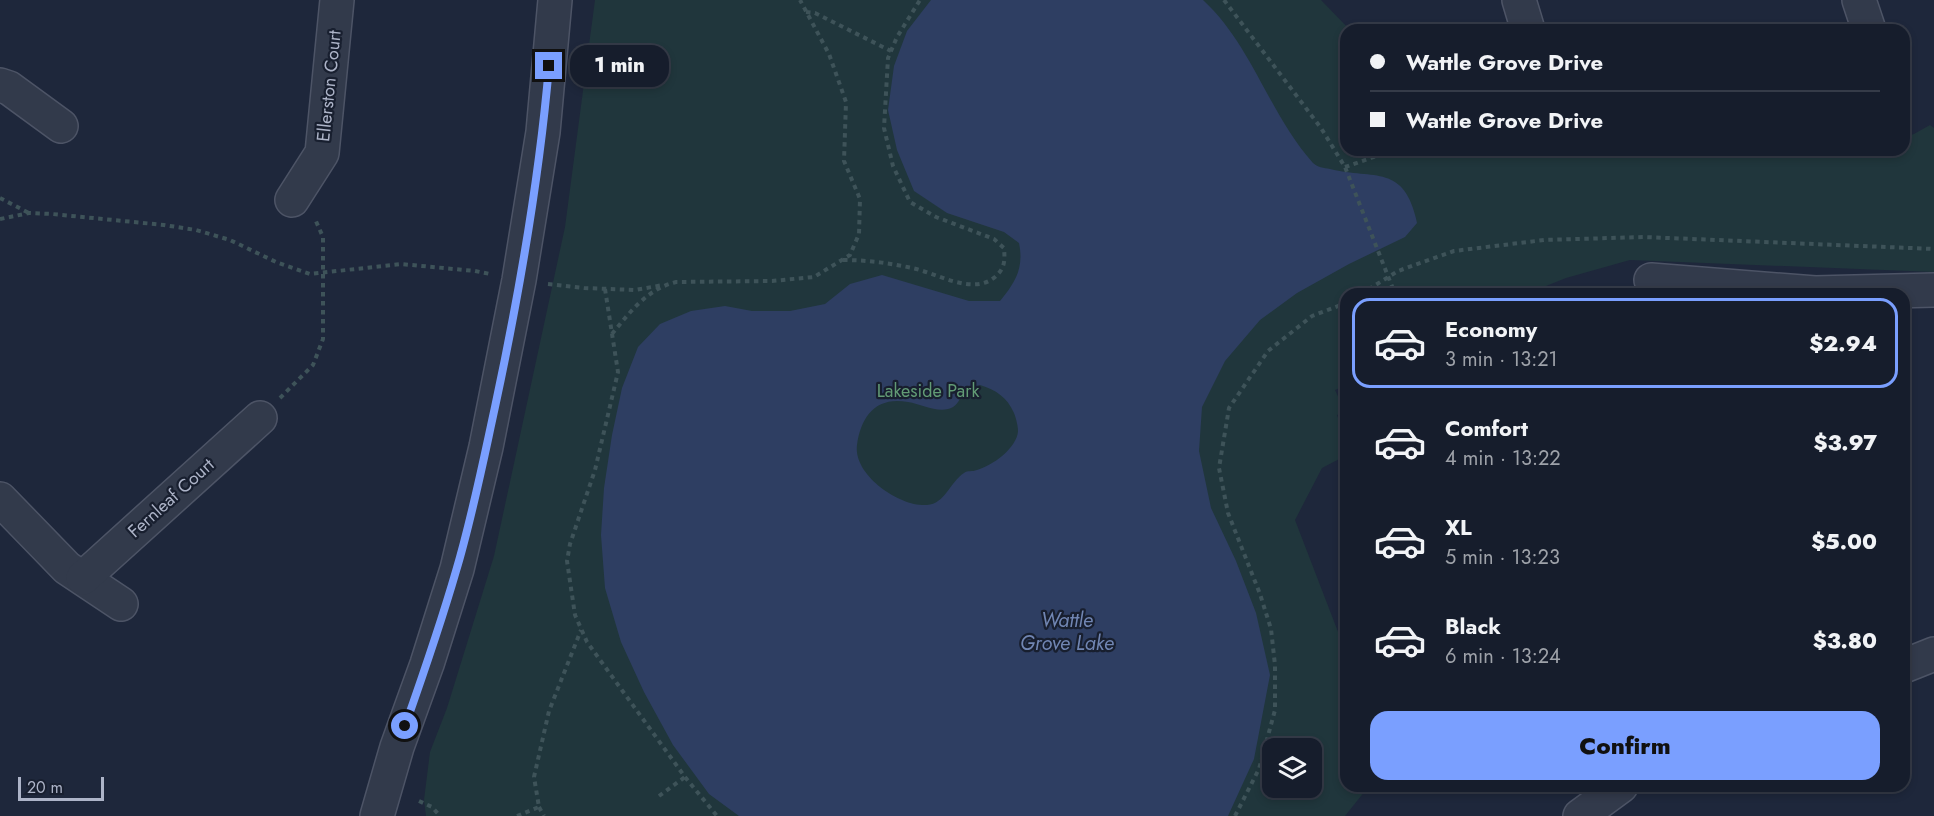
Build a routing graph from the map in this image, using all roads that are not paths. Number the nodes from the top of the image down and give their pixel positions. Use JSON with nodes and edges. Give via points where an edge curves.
{"nodes":[{"id":1,"x":337,"y":0,"type":"edge"},
{"id":2,"x":555,"y":0,"type":"edge"},
{"id":3,"x":1519,"y":0,"type":"edge"},
{"id":4,"x":1858,"y":0,"type":"edge"},
{"id":5,"x":1526,"y":24,"type":"edge"},
{"id":6,"x":1867,"y":24,"type":"edge"},
{"id":7,"x":0,"y":85,"type":"edge"},
{"id":8,"x":61,"y":126,"type":"dead end"},
{"id":9,"x":292,"y":200,"type":"road end"},
{"id":10,"x":1651,"y":280,"type":"dead end"},
{"id":11,"x":1752,"y":288,"type":"edge"},
{"id":12,"x":1910,"y":291,"type":"edge"},
{"id":13,"x":1934,"y":291,"type":"edge"},
{"id":14,"x":260,"y":418,"type":"road end"},
{"id":15,"x":0,"y":499,"type":"edge"},
{"id":16,"x":83,"y":578,"type":"junction"},
{"id":17,"x":121,"y":604,"type":"dead end"},
{"id":18,"x":1934,"y":654,"type":"edge"},
{"id":19,"x":1910,"y":664,"type":"edge"},
{"id":20,"x":377,"y":816,"type":"edge"}],
"edges":[{"from":1,"to":9,"type":"street","name":"Ellerston Court","via":[[322,153]]},
{"from":2,"to":20,"type":"street","via":[[543,132],[486,447],[457,569]]},
{"from":3,"to":5,"type":"street"},
{"from":4,"to":6,"type":"street"},
{"from":7,"to":8,"type":"street"},
{"from":10,"to":11,"type":"street"},
{"from":12,"to":13,"type":"street"},
{"from":14,"to":16,"type":"street","name":"Fernleaf Court"},
{"from":15,"to":16,"type":"street","via":[[67,568]]},
{"from":16,"to":17,"type":"street"},
{"from":18,"to":19,"type":"street"}]}
